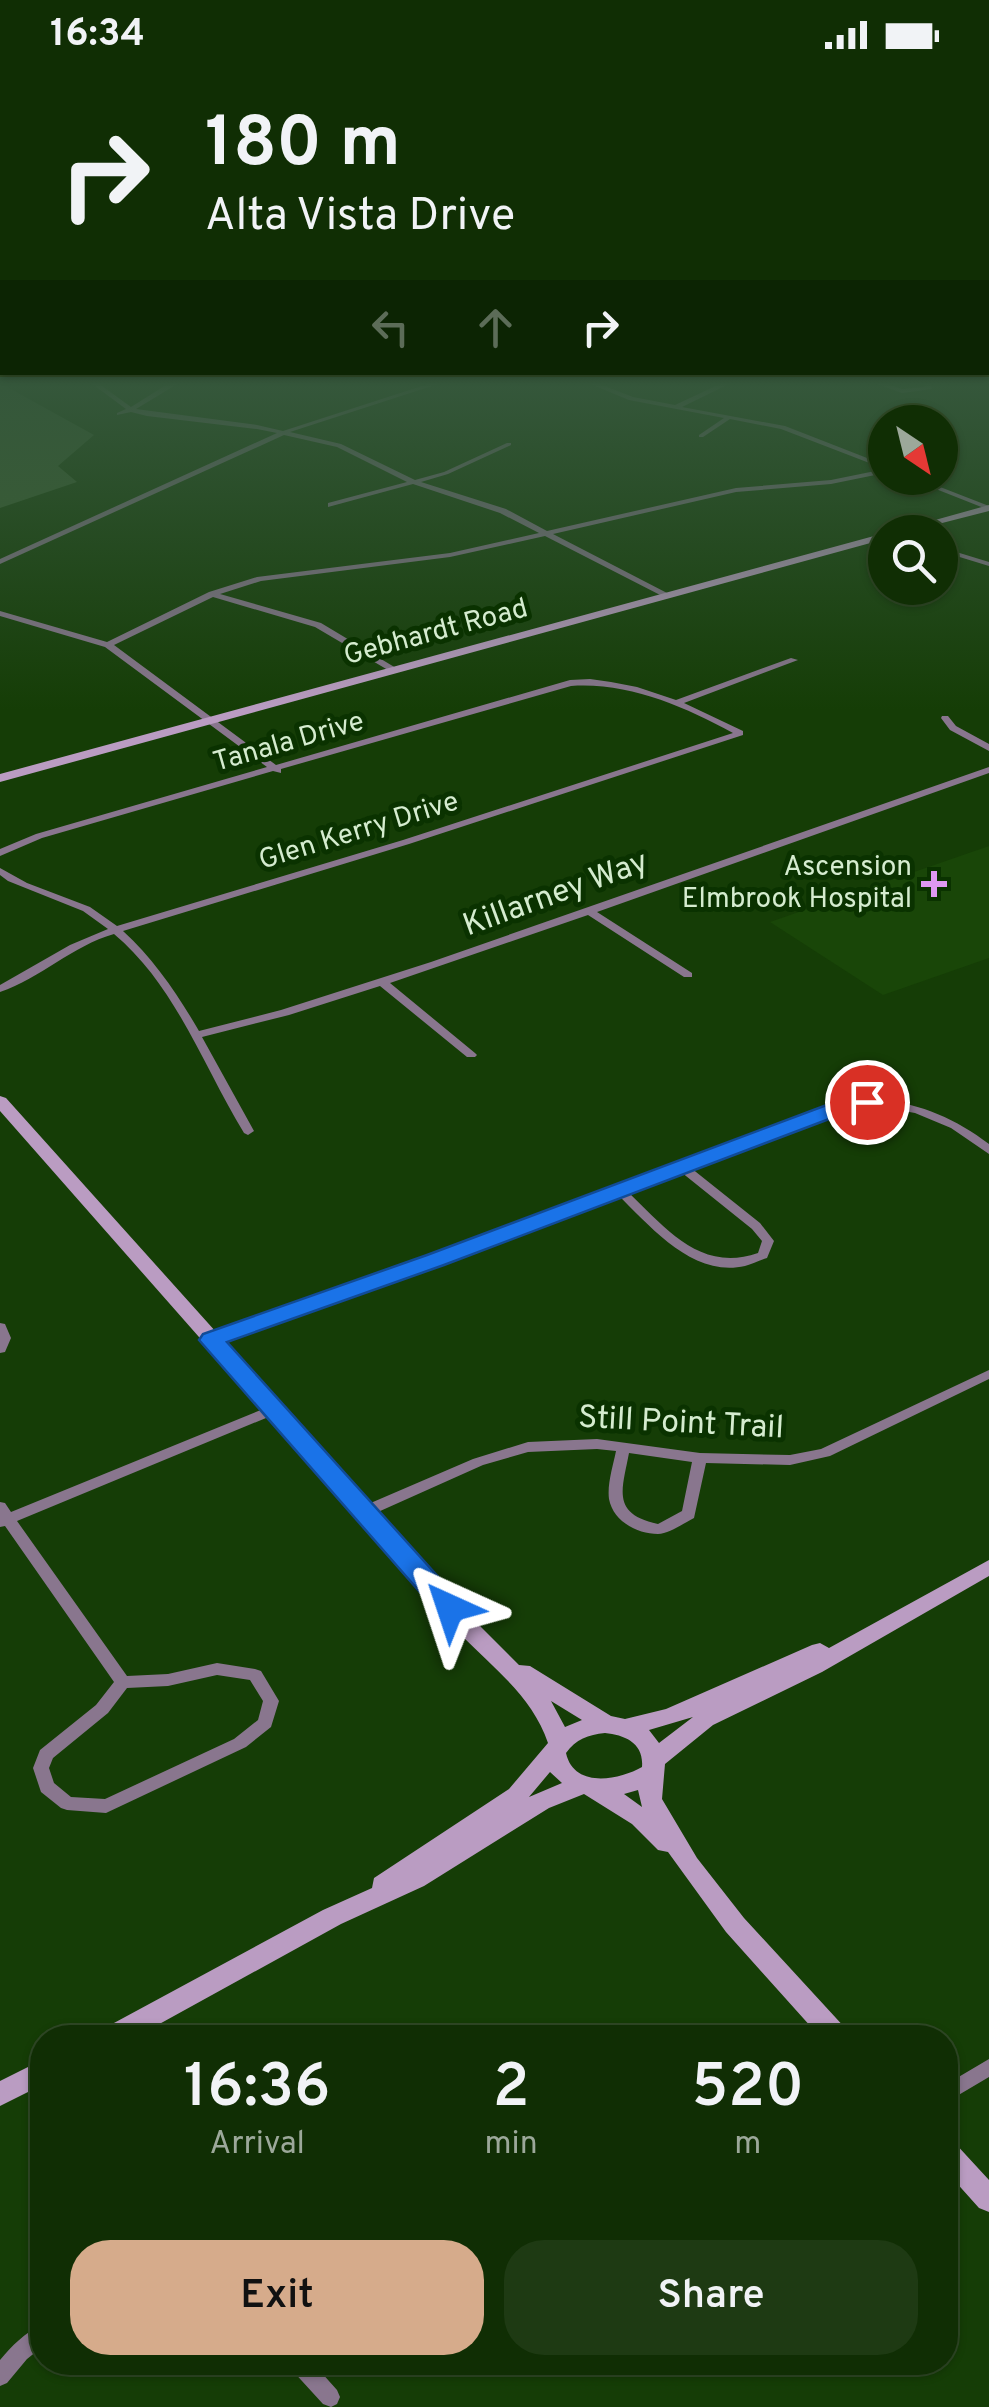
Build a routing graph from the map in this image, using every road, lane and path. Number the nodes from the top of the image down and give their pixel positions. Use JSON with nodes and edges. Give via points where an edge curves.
{"nodes":[{"id":1,"x":154,"y":492,"type":"edge"},
{"id":2,"x":381,"y":492,"type":"edge"},
{"id":3,"x":444,"y":492,"type":"edge"},
{"id":4,"x":727,"y":492,"type":"edge"},
{"id":5,"x":955,"y":495,"type":"edge"},
{"id":6,"x":331,"y":505,"type":"dead end"},
{"id":7,"x":988,"y":508,"type":"edge"},
{"id":8,"x":958,"y":516,"type":"edge"},
{"id":9,"x":549,"y":534,"type":"junction"},
{"id":10,"x":868,"y":541,"type":"edge"},
{"id":11,"x":958,"y":555,"type":"edge"},
{"id":12,"x":0,"y":562,"type":"edge"},
{"id":13,"x":989,"y":564,"type":"edge"},
{"id":14,"x":212,"y":594,"type":"junction"},
{"id":15,"x":666,"y":596,"type":"junction"},
{"id":16,"x":0,"y":612,"type":"edge"},
{"id":17,"x":108,"y":645,"type":"junction"},
{"id":18,"x":794,"y":660,"type":"dead end"},
{"id":19,"x":393,"y":670,"type":"junction"},
{"id":20,"x":676,"y":703,"type":"junction"},
{"id":21,"x":945,"y":718,"type":"dead end"},
{"id":22,"x":211,"y":720,"type":"junction"},
{"id":23,"x":989,"y":748,"type":"edge"},
{"id":24,"x":278,"y":770,"type":"junction"},
{"id":25,"x":989,"y":770,"type":"edge"},
{"id":26,"x":0,"y":778,"type":"edge"},
{"id":27,"x":0,"y":853,"type":"edge"},
{"id":28,"x":0,"y":871,"type":"edge"},
{"id":29,"x":589,"y":911,"type":"junction"},
{"id":30,"x":116,"y":930,"type":"junction"},
{"id":31,"x":688,"y":974,"type":"dead end"},
{"id":32,"x":381,"y":981,"type":"junction"},
{"id":33,"x":0,"y":989,"type":"edge"},
{"id":34,"x":194,"y":1034,"type":"junction"},
{"id":35,"x":472,"y":1055,"type":"dead end"},
{"id":36,"x":0,"y":1101,"type":"edge"},
{"id":37,"x":248,"y":1131,"type":"dead end"},
{"id":38,"x":983,"y":1139,"type":"edge"},
{"id":39,"x":989,"y":1150,"type":"edge"},
{"id":40,"x":683,"y":1167,"type":"junction"},
{"id":41,"x":620,"y":1192,"type":"junction"},
{"id":42,"x":0,"y":1327,"type":"edge"},
{"id":43,"x":211,"y":1340,"type":"junction"},
{"id":44,"x":0,"y":1349,"type":"edge"},
{"id":45,"x":989,"y":1374,"type":"edge"},
{"id":46,"x":274,"y":1410,"type":"junction"},
{"id":47,"x":623,"y":1450,"type":"junction"},
{"id":48,"x":700,"y":1458,"type":"junction"},
{"id":49,"x":364,"y":1512,"type":"junction"},
{"id":50,"x":3,"y":1516,"type":"edge"},
{"id":51,"x":989,"y":1567,"type":"edge"},
{"id":52,"x":868,"y":1634,"type":"junction"},
{"id":53,"x":492,"y":1652,"type":"junction"},
{"id":54,"x":123,"y":1682,"type":"junction"},
{"id":55,"x":614,"y":1726,"type":"junction"},
{"id":56,"x":557,"y":1747,"type":"junction"},
{"id":57,"x":652,"y":1767,"type":"junction"},
{"id":58,"x":588,"y":1787,"type":"junction"},
{"id":59,"x":692,"y":1868,"type":"junction"},
{"id":60,"x":332,"y":1917,"type":"junction"},
{"id":61,"x":134,"y":2025,"type":"edge"},
{"id":62,"x":826,"y":2025,"type":"edge"},
{"id":63,"x":989,"y":2067,"type":"edge"},
{"id":64,"x":30,"y":2078,"type":"edge"},
{"id":65,"x":958,"y":2087,"type":"edge"},
{"id":66,"x":0,"y":2094,"type":"edge"},
{"id":67,"x":958,"y":2165,"type":"edge"},
{"id":68,"x":989,"y":2198,"type":"edge"},
{"id":69,"x":30,"y":2344,"type":"edge"},
{"id":70,"x":310,"y":2375,"type":"edge"},
{"id":71,"x":0,"y":2376,"type":"edge"},
{"id":72,"x":330,"y":2397,"type":"dead end"}],
"edges":[{"from":1,"to":12,"type":"street"},
{"from":2,"to":6,"type":"street"},
{"from":3,"to":9,"type":"street"},
{"from":4,"to":9,"type":"street"},
{"from":5,"to":7,"type":"street"},
{"from":7,"to":8,"type":"street"},
{"from":9,"to":14,"type":"street","via":[[438,556],[276,575]]},
{"from":9,"to":15,"type":"street"},
{"from":10,"to":15,"type":"street","name":"Gebhardt Road"},
{"from":11,"to":13,"type":"street"},
{"from":14,"to":17,"type":"street"},
{"from":14,"to":19,"type":"street","via":[[318,624]]},
{"from":15,"to":19,"type":"street","name":"Gebhardt Road"},
{"from":16,"to":17,"type":"street"},
{"from":17,"to":22,"type":"street"},
{"from":18,"to":20,"type":"street"},
{"from":19,"to":22,"type":"street","name":"Gebhardt Road"},
{"from":20,"to":24,"type":"street","name":"Tanala Drive","via":[[592,682],[558,686]]},
{"from":20,"to":30,"type":"street","name":"Glen Kerry Drive","via":[[740,733]]},
{"from":21,"to":23,"type":"street"},
{"from":22,"to":24,"type":"street"},
{"from":22,"to":26,"type":"street","name":"Gebhardt Road"},
{"from":24,"to":27,"type":"street","name":"Tanala Drive","via":[[39,836]]},
{"from":25,"to":29,"type":"street","name":"Killarney Way"},
{"from":28,"to":30,"type":"street","via":[[87,909]]},
{"from":29,"to":31,"type":"street"},
{"from":29,"to":32,"type":"street","name":"Killarney Way"},
{"from":30,"to":33,"type":"street","name":"Glen Kerry Drive","via":[[75,944]]},
{"from":30,"to":34,"type":"street"},
{"from":32,"to":34,"type":"street","name":"Killarney Way"},
{"from":32,"to":35,"type":"street"},
{"from":34,"to":37,"type":"street"},
{"from":36,"to":43,"type":"street"},
{"from":38,"to":39,"type":"street"},
{"from":38,"to":40,"type":"street","via":[[926,1110],[867,1102]]},
{"from":40,"to":41,"type":"street"},
{"from":40,"to":41,"type":"street","via":[[756,1226],[768,1241],[763,1254],[720,1266],[694,1256]]},
{"from":41,"to":43,"type":"street"},
{"from":42,"to":44,"type":"street"},
{"from":43,"to":46,"type":"street"},
{"from":45,"to":48,"type":"street","name":"Still Point Trail","via":[[825,1453],[790,1460]]},
{"from":46,"to":49,"type":"street"},
{"from":46,"to":50,"type":"street"},
{"from":47,"to":48,"type":"street","name":"Still Point Trail"},
{"from":47,"to":48,"type":"street","via":[[617,1506],[630,1522],[659,1530],[689,1514]]},
{"from":47,"to":49,"type":"street","name":"Still Point Trail","via":[[570,1444],[514,1449]]},
{"from":49,"to":53,"type":"street"},
{"from":50,"to":54,"type":"street"},
{"from":51,"to":52,"type":"street"},
{"from":52,"to":55,"type":"street","via":[[670,1716]]},
{"from":52,"to":57,"type":"street","via":[[691,1728]]},
{"from":53,"to":55,"type":"street"},
{"from":53,"to":56,"type":"street","via":[[552,1719]]},
{"from":54,"to":54,"type":"street","via":[[102,1710],[46,1754],[48,1787],[66,1802],[106,1806],[240,1743],[265,1724],[272,1700],[255,1675],[216,1669]]},
{"from":55,"to":56,"type":"street","via":[[583,1726]]},
{"from":55,"to":57,"type":"street","via":[[642,1738]]},
{"from":56,"to":58,"type":"street","via":[[556,1765]]},
{"from":56,"to":60,"type":"street","via":[[509,1802]]},
{"from":57,"to":58,"type":"street","via":[[628,1785]]},
{"from":57,"to":59,"type":"street","via":[[650,1799]]},
{"from":58,"to":59,"type":"street","via":[[640,1817]]},
{"from":58,"to":60,"type":"street","via":[[541,1801],[416,1879]]},
{"from":59,"to":62,"type":"street","via":[[734,1926]]},
{"from":60,"to":61,"type":"street"},
{"from":63,"to":65,"type":"street"},
{"from":64,"to":66,"type":"street"},
{"from":67,"to":68,"type":"street"},
{"from":69,"to":71,"type":"street"},
{"from":70,"to":72,"type":"street"}]}
